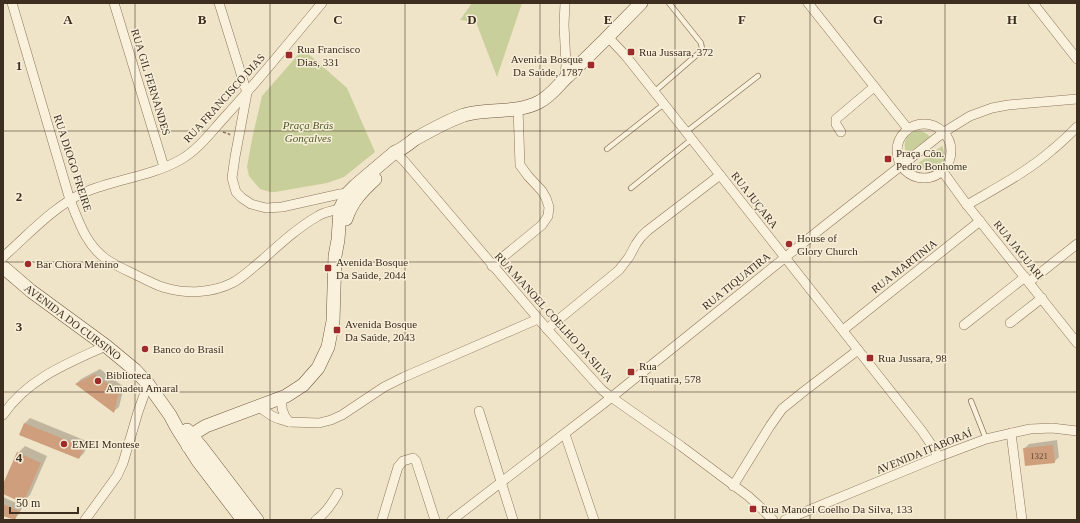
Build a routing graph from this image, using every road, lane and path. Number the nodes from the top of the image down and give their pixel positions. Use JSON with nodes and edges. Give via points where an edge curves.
{"nodes":[{"id":1,"x":12,"y":3,"type":"edge"},
{"id":2,"x":114,"y":3,"type":"edge"},
{"id":3,"x":220,"y":3,"type":"edge"},
{"id":4,"x":322,"y":3,"type":"edge"},
{"id":5,"x":565,"y":3,"type":"edge"},
{"id":6,"x":641,"y":3,"type":"edge"},
{"id":7,"x":669,"y":3,"type":"edge"},
{"id":8,"x":808,"y":3,"type":"edge"},
{"id":9,"x":1033,"y":3,"type":"edge"},
{"id":10,"x":608,"y":37,"type":"junction"},
{"id":11,"x":1077,"y":59,"type":"edge"},
{"id":12,"x":758,"y":76,"type":"dead end"},
{"id":13,"x":565,"y":79,"type":"junction"},
{"id":14,"x":874,"y":87,"type":"junction"},
{"id":15,"x":654,"y":92,"type":"junction"},
{"id":16,"x":247,"y":93,"type":"junction"},
{"id":17,"x":1077,"y":99,"type":"edge"},
{"id":18,"x":664,"y":104,"type":"junction"},
{"id":19,"x":518,"y":108,"type":"junction"},
{"id":20,"x":1077,"y":127,"type":"edge"},
{"id":21,"x":908,"y":129,"type":"junction"},
{"id":22,"x":686,"y":132,"type":"junction"},
{"id":23,"x":841,"y":132,"type":"dead end"},
{"id":24,"x":944,"y":132,"type":"junction"},
{"id":25,"x":208,"y":136,"type":"junction"},
{"id":26,"x":692,"y":139,"type":"junction"},
{"id":27,"x":237,"y":147,"type":"junction"},
{"id":28,"x":607,"y":149,"type":"dead end"},
{"id":29,"x":398,"y":152,"type":"junction"},
{"id":30,"x":901,"y":166,"type":"junction"},
{"id":31,"x":164,"y":167,"type":"junction"},
{"id":32,"x":942,"y":172,"type":"junction"},
{"id":33,"x":720,"y":175,"type":"junction"},
{"id":34,"x":631,"y":188,"type":"dead end"},
{"id":35,"x":353,"y":198,"type":"junction"},
{"id":36,"x":70,"y":200,"type":"junction"},
{"id":37,"x":309,"y":201,"type":"junction"},
{"id":38,"x":967,"y":205,"type":"junction"},
{"id":39,"x":340,"y":209,"type":"junction"},
{"id":40,"x":311,"y":220,"type":"junction"},
{"id":41,"x":980,"y":221,"type":"junction"},
{"id":42,"x":338,"y":240,"type":"junction"},
{"id":43,"x":1077,"y":244,"type":"edge"},
{"id":44,"x":3,"y":257,"type":"edge"},
{"id":45,"x":785,"y":258,"type":"junction"},
{"id":46,"x":492,"y":266,"type":"junction"},
{"id":47,"x":3,"y":267,"type":"edge"},
{"id":48,"x":1027,"y":280,"type":"junction"},
{"id":49,"x":1042,"y":298,"type":"junction"},
{"id":50,"x":538,"y":319,"type":"junction"},
{"id":51,"x":1010,"y":323,"type":"dead end"},
{"id":52,"x":964,"y":325,"type":"dead end"},
{"id":53,"x":547,"y":329,"type":"junction"},
{"id":54,"x":843,"y":330,"type":"junction"},
{"id":55,"x":1077,"y":343,"type":"edge"},
{"id":56,"x":106,"y":346,"type":"junction"},
{"id":57,"x":858,"y":350,"type":"junction"},
{"id":58,"x":148,"y":384,"type":"junction"},
{"id":59,"x":611,"y":397,"type":"junction"},
{"id":60,"x":283,"y":398,"type":"junction"},
{"id":61,"x":971,"y":401,"type":"dead end"},
{"id":62,"x":259,"y":407,"type":"junction"},
{"id":63,"x":478,"y":411,"type":"dead end"},
{"id":64,"x":3,"y":415,"type":"edge"},
{"id":65,"x":174,"y":418,"type":"junction"},
{"id":66,"x":219,"y":421,"type":"junction"},
{"id":67,"x":289,"y":422,"type":"junction"},
{"id":68,"x":206,"y":426,"type":"junction"},
{"id":69,"x":1077,"y":431,"type":"edge"},
{"id":70,"x":565,"y":434,"type":"junction"},
{"id":71,"x":1011,"y":434,"type":"junction"},
{"id":72,"x":986,"y":439,"type":"junction"},
{"id":73,"x":190,"y":440,"type":"junction"},
{"id":74,"x":202,"y":448,"type":"junction"},
{"id":75,"x":938,"y":457,"type":"junction"},
{"id":76,"x":198,"y":460,"type":"junction"},
{"id":77,"x":502,"y":482,"type":"junction"},
{"id":78,"x":733,"y":486,"type":"junction"},
{"id":79,"x":338,"y":493,"type":"dead end"},
{"id":80,"x":85,"y":520,"type":"edge"},
{"id":81,"x":243,"y":520,"type":"edge"},
{"id":82,"x":257,"y":520,"type":"edge"},
{"id":83,"x":316,"y":520,"type":"edge"},
{"id":84,"x":382,"y":520,"type":"edge"},
{"id":85,"x":435,"y":520,"type":"edge"},
{"id":86,"x":452,"y":520,"type":"edge"},
{"id":87,"x":513,"y":520,"type":"edge"},
{"id":88,"x":594,"y":520,"type":"edge"},
{"id":89,"x":773,"y":520,"type":"edge"},
{"id":90,"x":785,"y":520,"type":"edge"},
{"id":91,"x":1022,"y":520,"type":"edge"}],
"edges":[{"from":1,"to":36,"type":"street","name":"RUA DIOGO FREIRE"},
{"from":2,"to":31,"type":"street","name":"RUA GIL FERNANDES"},
{"from":3,"to":16,"type":"street"},
{"from":4,"to":16,"type":"street","name":"RUA FRANCISCO DIAS"},
{"from":5,"to":13,"type":"street"},
{"from":6,"to":10,"type":"street"},
{"from":7,"to":15,"type":"lane","via":[[703,47]]},
{"from":8,"to":14,"type":"street"},
{"from":9,"to":11,"type":"street"},
{"from":10,"to":13,"type":"street"},
{"from":10,"to":15,"type":"street","name":"RUA JUÇARA"},
{"from":12,"to":22,"type":"lane"},
{"from":13,"to":19,"type":"street","via":[[549,96],[538,103]]},
{"from":14,"to":21,"type":"street"},
{"from":14,"to":23,"type":"street","via":[[836,119]]},
{"from":15,"to":18,"type":"street","name":"RUA JUÇARA"},
{"from":16,"to":25,"type":"street","name":"RUA FRANCISCO DIAS"},
{"from":16,"to":27,"type":"street"},
{"from":17,"to":24,"type":"street","name":"RUA TIQUATIRA","via":[[992,108],[970,116]]},
{"from":18,"to":22,"type":"street","name":"RUA JUÇARA"},
{"from":18,"to":28,"type":"lane"},
{"from":19,"to":29,"type":"street","via":[[466,115],[448,121]]},
{"from":19,"to":46,"type":"street","via":[[520,165],[546,198],[549,212],[542,225]]},
{"from":20,"to":38,"type":"street","via":[[1040,159]]},
{"from":21,"to":24,"type":"street","via":[[926,124],[936,126]]},
{"from":21,"to":30,"type":"street","via":[[900,138],[897,148],[897,158]]},
{"from":22,"to":26,"type":"street","name":"RUA JUÇARA"},
{"from":24,"to":30,"type":"street","name":"RUA TIQUATIRA"},
{"from":24,"to":32,"type":"street","via":[[950,142],[952,153],[949,164]]},
{"from":25,"to":27,"type":"path","via":[[219,131],[229,134]]},
{"from":25,"to":31,"type":"street","name":"RUA FRANCISCO DIAS","via":[[191,152]]},
{"from":26,"to":33,"type":"street","name":"RUA JUÇARA"},
{"from":26,"to":34,"type":"lane"},
{"from":27,"to":37,"type":"street","via":[[232,178],[236,192],[242,198],[251,204],[266,208],[282,208]]},
{"from":29,"to":35,"type":"street"},
{"from":29,"to":46,"type":"street","name":"RUA MANOEL COELHO DA SILVA"},
{"from":30,"to":32,"type":"street","via":[[909,174],[920,178],[931,178]]},
{"from":30,"to":45,"type":"street","name":"RUA TIQUATIRA"},
{"from":31,"to":36,"type":"street","name":"RUA FRANCISCO DIAS","via":[[98,187]]},
{"from":32,"to":38,"type":"street","name":"RUA JAGUARI"},
{"from":33,"to":45,"type":"street","name":"RUA JUÇARA"},
{"from":33,"to":53,"type":"street","via":[[647,230],[619,270]]},
{"from":35,"to":37,"type":"street","via":[[340,194]]},
{"from":35,"to":39,"type":"street"},
{"from":35,"to":42,"type":"street"},
{"from":36,"to":40,"type":"street","name":"RUA DIOGO FREIRE","via":[[82,230],[97,252],[117,266],[165,288],[180,291],[208,291],[232,283]]},
{"from":36,"to":44,"type":"street","name":"RUA FRANCISCO DIAS"},
{"from":37,"to":40,"type":"street","via":[[314,208]]},
{"from":38,"to":41,"type":"street","name":"RUA JAGUARI"},
{"from":39,"to":40,"type":"street","name":"RUA DIOGO FREIRE","via":[[322,213]]},
{"from":39,"to":42,"type":"street"},
{"from":41,"to":48,"type":"street","name":"RUA JAGUARI"},
{"from":41,"to":54,"type":"street","name":"RUA MARTINIA"},
{"from":42,"to":60,"type":"street","via":[[335,256],[333,322],[328,347],[318,368],[302,385]]},
{"from":43,"to":48,"type":"street"},
{"from":45,"to":54,"type":"street","name":"RUA JUÇARA"},
{"from":45,"to":59,"type":"street","name":"RUA TIQUATIRA"},
{"from":46,"to":50,"type":"street","name":"RUA MANOEL COELHO DA SILVA"},
{"from":47,"to":56,"type":"street","name":"AVENIDA DO CURSINO","via":[[31,291]]},
{"from":48,"to":49,"type":"street","name":"RUA JAGUARI"},
{"from":48,"to":52,"type":"street"},
{"from":49,"to":51,"type":"street"},
{"from":49,"to":55,"type":"street","name":"RUA JAGUARI"},
{"from":50,"to":53,"type":"street","name":"RUA MANOEL COELHO DA SILVA"},
{"from":50,"to":67,"type":"street","via":[[404,377],[331,420],[319,423]]},
{"from":53,"to":59,"type":"street","name":"RUA MANOEL COELHO DA SILVA","via":[[593,381]]},
{"from":54,"to":57,"type":"street","name":"RUA JUÇARA"},
{"from":56,"to":58,"type":"street","name":"AVENIDA DO CURSINO"},
{"from":56,"to":64,"type":"street","via":[[70,362],[29,386]]},
{"from":57,"to":75,"type":"street","name":"RUA JUÇARA","via":[[922,431]]},
{"from":57,"to":78,"type":"street","via":[[782,409]]},
{"from":58,"to":65,"type":"street","name":"AVENIDA DO CURSINO"},
{"from":58,"to":80,"type":"street","via":[[117,476]]},
{"from":59,"to":70,"type":"street","name":"RUA TIQUATIRA"},
{"from":59,"to":78,"type":"street","name":"RUA MANOEL COELHO DA SILVA"},
{"from":60,"to":62,"type":"street"},
{"from":60,"to":67,"type":"street","via":[[282,411]]},
{"from":61,"to":72,"type":"lane"},
{"from":62,"to":66,"type":"street"},
{"from":62,"to":67,"type":"street"},
{"from":63,"to":77,"type":"street"},
{"from":65,"to":68,"type":"street","via":[[189,426]]},
{"from":65,"to":73,"type":"street","name":"AVENIDA DO CURSINO"},
{"from":66,"to":68,"type":"street"},
{"from":66,"to":74,"type":"street"},
{"from":68,"to":73,"type":"street","via":[[196,432]]},
{"from":69,"to":71,"type":"street","name":"AVENIDA ITABORAÍ","via":[[1052,428],[1030,429]]},
{"from":70,"to":77,"type":"street","name":"RUA TIQUATIRA"},
{"from":70,"to":88,"type":"street"},
{"from":71,"to":72,"type":"street","name":"AVENIDA ITABORAÍ"},
{"from":71,"to":91,"type":"street"},
{"from":72,"to":75,"type":"street","name":"AVENIDA ITABORAÍ"},
{"from":73,"to":74,"type":"street","name":"AVENIDA DO CURSINO"},
{"from":73,"to":76,"type":"street","name":"AVENIDA DO CURSINO"},
{"from":74,"to":76,"type":"street"},
{"from":74,"to":82,"type":"street","name":"AVENIDA DO CURSINO"},
{"from":75,"to":90,"type":"street","name":"AVENIDA ITABORAÍ"},
{"from":76,"to":81,"type":"street","name":"AVENIDA DO CURSINO"},
{"from":77,"to":86,"type":"street","name":"RUA TIQUATIRA"},
{"from":77,"to":87,"type":"street"},
{"from":78,"to":89,"type":"street","name":"RUA MANOEL COELHO DA SILVA","via":[[748,496]]},
{"from":79,"to":83,"type":"street","via":[[330,507]]},
{"from":84,"to":85,"type":"street","via":[[398,467],[408,458],[416,461]]}]}
